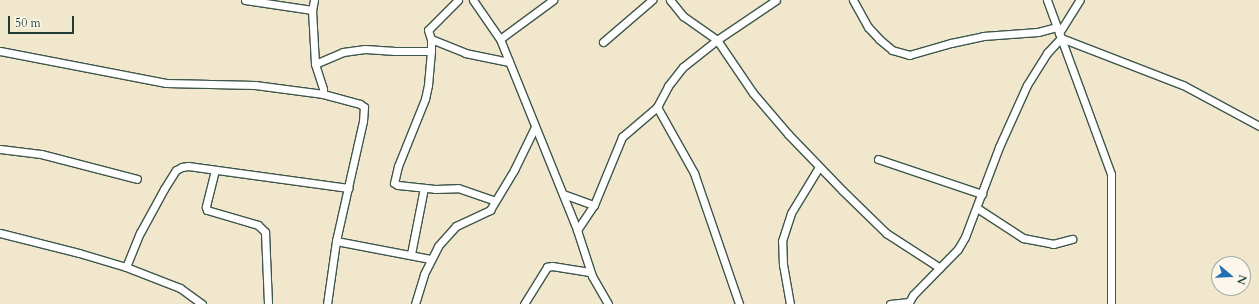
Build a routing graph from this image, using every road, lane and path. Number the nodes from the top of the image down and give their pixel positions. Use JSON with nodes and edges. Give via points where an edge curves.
{"nodes":[{"id":1,"x":245,"y":0,"type":"edge"},
{"id":2,"x":314,"y":0,"type":"edge"},
{"id":3,"x":458,"y":0,"type":"edge"},
{"id":4,"x":473,"y":0,"type":"edge"},
{"id":5,"x":553,"y":0,"type":"edge"},
{"id":6,"x":652,"y":0,"type":"edge"},
{"id":7,"x":670,"y":0,"type":"edge"},
{"id":8,"x":776,"y":0,"type":"edge"},
{"id":9,"x":853,"y":0,"type":"edge"},
{"id":10,"x":1047,"y":0,"type":"edge"},
{"id":11,"x":1080,"y":0,"type":"edge"},
{"id":12,"x":312,"y":10,"type":"junction"},
{"id":13,"x":1059,"y":33,"type":"junction"},
{"id":14,"x":431,"y":39,"type":"junction"},
{"id":15,"x":500,"y":39,"type":"junction"},
{"id":16,"x":717,"y":40,"type":"junction"},
{"id":17,"x":603,"y":42,"type":"dead end"},
{"id":18,"x":0,"y":51,"type":"edge"},
{"id":19,"x":431,"y":51,"type":"junction"},
{"id":20,"x":509,"y":62,"type":"junction"},
{"id":21,"x":315,"y":64,"type":"junction"},
{"id":22,"x":323,"y":94,"type":"junction"},
{"id":23,"x":657,"y":107,"type":"junction"},
{"id":24,"x":1259,"y":126,"type":"edge"},
{"id":25,"x":535,"y":127,"type":"junction"},
{"id":26,"x":0,"y":149,"type":"edge"},
{"id":27,"x":878,"y":158,"type":"dead end"},
{"id":28,"x":819,"y":167,"type":"junction"},
{"id":29,"x":215,"y":170,"type":"junction"},
{"id":30,"x":137,"y":178,"type":"dead end"},
{"id":31,"x":348,"y":188,"type":"junction"},
{"id":32,"x":424,"y":188,"type":"junction"},
{"id":33,"x":563,"y":194,"type":"junction"},
{"id":34,"x":982,"y":194,"type":"junction"},
{"id":35,"x":495,"y":201,"type":"junction"},
{"id":36,"x":594,"y":205,"type":"junction"},
{"id":37,"x":977,"y":208,"type":"junction"},
{"id":38,"x":577,"y":230,"type":"junction"},
{"id":39,"x":0,"y":233,"type":"edge"},
{"id":40,"x":1072,"y":239,"type":"dead end"},
{"id":41,"x":336,"y":241,"type":"junction"},
{"id":42,"x":411,"y":254,"type":"junction"},
{"id":43,"x":430,"y":259,"type":"junction"},
{"id":44,"x":126,"y":267,"type":"junction"},
{"id":45,"x":940,"y":268,"type":"junction"},
{"id":46,"x":590,"y":272,"type":"junction"},
{"id":47,"x":909,"y":303,"type":"edge"},
{"id":48,"x":202,"y":304,"type":"edge"},
{"id":49,"x":268,"y":304,"type":"edge"},
{"id":50,"x":327,"y":304,"type":"edge"},
{"id":51,"x":415,"y":304,"type":"edge"},
{"id":52,"x":524,"y":304,"type":"edge"},
{"id":53,"x":608,"y":304,"type":"edge"},
{"id":54,"x":739,"y":304,"type":"edge"},
{"id":55,"x":790,"y":304,"type":"edge"},
{"id":56,"x":890,"y":304,"type":"edge"},
{"id":57,"x":1111,"y":304,"type":"edge"}],
"edges":[{"from":1,"to":12,"type":"street"},
{"from":2,"to":12,"type":"street"},
{"from":3,"to":14,"type":"street","via":[[430,27],[428,30]]},
{"from":4,"to":15,"type":"street"},
{"from":5,"to":15,"type":"street"},
{"from":6,"to":17,"type":"street"},
{"from":7,"to":16,"type":"street","via":[[683,16]]},
{"from":8,"to":16,"type":"street"},
{"from":9,"to":13,"type":"street","via":[[868,27],[879,39],[892,50],[909,55],[983,36]]},
{"from":10,"to":13,"type":"street"},
{"from":11,"to":13,"type":"street"},
{"from":12,"to":21,"type":"street"},
{"from":13,"to":24,"type":"street","via":[[1183,85]]},
{"from":13,"to":34,"type":"street","via":[[1027,84]]},
{"from":13,"to":57,"type":"street","via":[[1111,174]]},
{"from":14,"to":19,"type":"street"},
{"from":14,"to":20,"type":"street","via":[[451,49]]},
{"from":15,"to":20,"type":"street"},
{"from":16,"to":23,"type":"street","via":[[683,68],[668,86]]},
{"from":16,"to":28,"type":"street","via":[[753,93]]},
{"from":18,"to":22,"type":"street","via":[[166,83],[255,85]]},
{"from":19,"to":21,"type":"street","via":[[395,52],[365,48],[343,52]]},
{"from":19,"to":32,"type":"street","via":[[425,99],[394,180],[398,185]]},
{"from":20,"to":25,"type":"street"},
{"from":21,"to":22,"type":"street"},
{"from":22,"to":31,"type":"street","via":[[346,99],[364,107]]},
{"from":23,"to":36,"type":"street","via":[[622,137]]},
{"from":23,"to":54,"type":"street","via":[[694,173]]},
{"from":25,"to":33,"type":"street"},
{"from":25,"to":35,"type":"street"},
{"from":26,"to":30,"type":"street","via":[[41,154]]},
{"from":27,"to":34,"type":"street"},
{"from":28,"to":45,"type":"street","via":[[886,233]]},
{"from":28,"to":55,"type":"street","via":[[791,213],[782,241],[783,266]]},
{"from":29,"to":31,"type":"street"},
{"from":29,"to":44,"type":"street","via":[[188,166],[176,170],[140,233]]},
{"from":29,"to":49,"type":"street","via":[[207,210],[258,225],[265,232]]},
{"from":31,"to":41,"type":"street"},
{"from":32,"to":35,"type":"street","via":[[458,188]]},
{"from":32,"to":42,"type":"street"},
{"from":33,"to":36,"type":"street"},
{"from":33,"to":38,"type":"street"},
{"from":34,"to":37,"type":"street"},
{"from":35,"to":43,"type":"street","via":[[484,214],[456,226]]},
{"from":36,"to":38,"type":"street"},
{"from":37,"to":40,"type":"street","via":[[1023,238],[1053,244]]},
{"from":37,"to":45,"type":"street","via":[[958,249]]},
{"from":38,"to":46,"type":"street"},
{"from":39,"to":44,"type":"street"},
{"from":41,"to":42,"type":"street"},
{"from":41,"to":50,"type":"street"},
{"from":42,"to":43,"type":"street"},
{"from":43,"to":51,"type":"street"},
{"from":44,"to":48,"type":"street","via":[[180,288]]},
{"from":45,"to":47,"type":"street","via":[[913,295]]},
{"from":46,"to":52,"type":"street","via":[[547,267]]},
{"from":46,"to":53,"type":"street"},
{"from":47,"to":56,"type":"street"}]}
